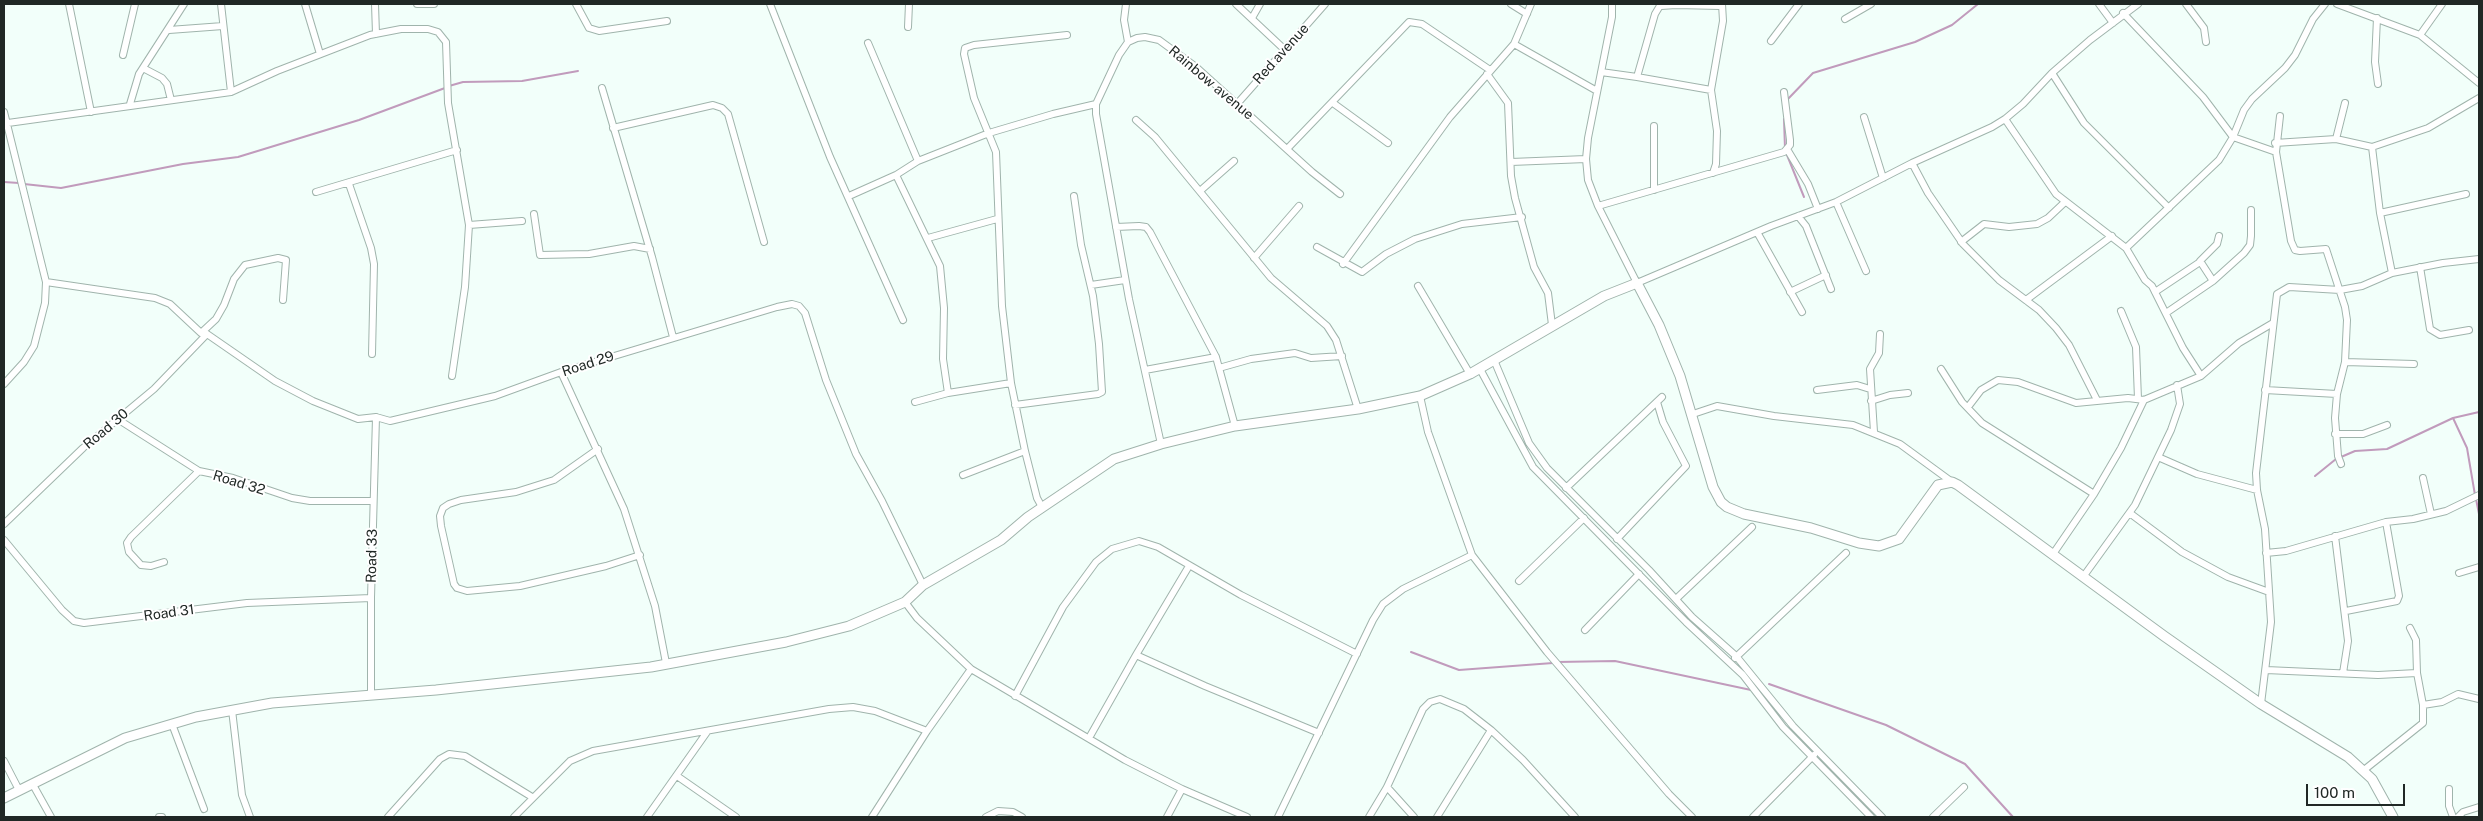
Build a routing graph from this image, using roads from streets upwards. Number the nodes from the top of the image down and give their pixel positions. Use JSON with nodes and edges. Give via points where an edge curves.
{"nodes":[{"id":1,"x":69,"y":4,"type":"edge"},
{"id":2,"x":135,"y":4,"type":"edge"},
{"id":3,"x":184,"y":4,"type":"edge"},
{"id":4,"x":215,"y":4,"type":"edge"},
{"id":5,"x":221,"y":4,"type":"edge"},
{"id":6,"x":305,"y":4,"type":"edge"},
{"id":7,"x":375,"y":4,"type":"edge"},
{"id":8,"x":417,"y":4,"type":"edge"},
{"id":9,"x":434,"y":4,"type":"edge"},
{"id":10,"x":576,"y":4,"type":"edge"},
{"id":11,"x":770,"y":4,"type":"edge"},
{"id":12,"x":909,"y":4,"type":"edge"},
{"id":13,"x":1126,"y":4,"type":"edge"},
{"id":14,"x":1236,"y":4,"type":"edge"},
{"id":15,"x":1260,"y":4,"type":"edge"},
{"id":16,"x":1326,"y":4,"type":"edge"},
{"id":17,"x":1511,"y":4,"type":"edge"},
{"id":18,"x":1532,"y":4,"type":"edge"},
{"id":19,"x":1612,"y":4,"type":"edge"},
{"id":20,"x":1799,"y":4,"type":"edge"},
{"id":21,"x":1871,"y":4,"type":"edge"},
{"id":22,"x":2098,"y":4,"type":"edge"},
{"id":23,"x":2138,"y":4,"type":"edge"},
{"id":24,"x":2186,"y":4,"type":"edge"},
{"id":25,"x":2325,"y":4,"type":"edge"},
{"id":26,"x":2337,"y":4,"type":"edge"},
{"id":27,"x":2442,"y":4,"type":"edge"},
{"id":28,"x":1661,"y":5,"type":"edge"},
{"id":29,"x":1721,"y":5,"type":"edge"},
{"id":30,"x":2347,"y":5,"type":"edge"},
{"id":31,"x":1527,"y":14,"type":"junction"},
{"id":32,"x":2123,"y":14,"type":"junction"},
{"id":33,"x":1252,"y":18,"type":"junction"},
{"id":34,"x":2378,"y":18,"type":"junction"},
{"id":35,"x":1845,"y":19,"type":"dead end"},
{"id":36,"x":667,"y":21,"type":"dead end"},
{"id":37,"x":2113,"y":23,"type":"junction"},
{"id":38,"x":223,"y":26,"type":"junction"},
{"id":39,"x":908,"y":27,"type":"dead end"},
{"id":40,"x":168,"y":30,"type":"junction"},
{"id":41,"x":376,"y":34,"type":"junction"},
{"id":42,"x":1067,"y":35,"type":"dead end"},
{"id":43,"x":2420,"y":35,"type":"junction"},
{"id":44,"x":1771,"y":41,"type":"dead end"},
{"id":45,"x":1128,"y":42,"type":"junction"},
{"id":46,"x":2206,"y":42,"type":"dead end"},
{"id":47,"x":868,"y":43,"type":"dead end"},
{"id":48,"x":1514,"y":44,"type":"junction"},
{"id":49,"x":1285,"y":50,"type":"junction"},
{"id":50,"x":320,"y":54,"type":"junction"},
{"id":51,"x":123,"y":55,"type":"dead end"},
{"id":52,"x":143,"y":68,"type":"junction"},
{"id":53,"x":1489,"y":72,"type":"junction"},
{"id":54,"x":1601,"y":72,"type":"junction"},
{"id":55,"x":2052,"y":73,"type":"junction"},
{"id":56,"x":1636,"y":77,"type":"junction"},
{"id":57,"x":2479,"y":83,"type":"edge"},
{"id":58,"x":2378,"y":84,"type":"dead end"},
{"id":59,"x":602,"y":88,"type":"dead end"},
{"id":60,"x":1711,"y":90,"type":"junction"},
{"id":61,"x":1597,"y":91,"type":"junction"},
{"id":62,"x":231,"y":92,"type":"junction"},
{"id":63,"x":1784,"y":92,"type":"dead end"},
{"id":64,"x":2479,"y":98,"type":"edge"},
{"id":65,"x":171,"y":100,"type":"junction"},
{"id":66,"x":1332,"y":103,"type":"junction"},
{"id":67,"x":130,"y":104,"type":"junction"},
{"id":68,"x":1096,"y":104,"type":"junction"},
{"id":69,"x":1237,"y":104,"type":"junction"},
{"id":70,"x":2344,"y":104,"type":"dead end"},
{"id":71,"x":4,"y":112,"type":"edge"},
{"id":72,"x":91,"y":112,"type":"junction"},
{"id":73,"x":1864,"y":116,"type":"dead end"},
{"id":74,"x":2280,"y":116,"type":"dead end"},
{"id":75,"x":2005,"y":119,"type":"junction"},
{"id":76,"x":1136,"y":120,"type":"dead end"},
{"id":77,"x":8,"y":123,"type":"junction"},
{"id":78,"x":1654,"y":126,"type":"dead end"},
{"id":79,"x":613,"y":128,"type":"junction"},
{"id":80,"x":988,"y":133,"type":"junction"},
{"id":81,"x":2234,"y":138,"type":"junction"},
{"id":82,"x":2336,"y":139,"type":"junction"},
{"id":83,"x":1388,"y":143,"type":"dead end"},
{"id":84,"x":2275,"y":143,"type":"junction"},
{"id":85,"x":2372,"y":147,"type":"junction"},
{"id":86,"x":1287,"y":149,"type":"junction"},
{"id":87,"x":1787,"y":149,"type":"junction"},
{"id":88,"x":457,"y":150,"type":"junction"},
{"id":89,"x":2276,"y":152,"type":"junction"},
{"id":90,"x":1586,"y":159,"type":"junction"},
{"id":91,"x":918,"y":161,"type":"junction"},
{"id":92,"x":1234,"y":161,"type":"dead end"},
{"id":93,"x":1511,"y":162,"type":"junction"},
{"id":94,"x":1912,"y":163,"type":"junction"},
{"id":95,"x":1712,"y":173,"type":"junction"},
{"id":96,"x":896,"y":174,"type":"junction"},
{"id":97,"x":1883,"y":178,"type":"junction"},
{"id":98,"x":349,"y":184,"type":"junction"},
{"id":99,"x":1654,"y":190,"type":"junction"},
{"id":100,"x":1200,"y":191,"type":"junction"},
{"id":101,"x":316,"y":192,"type":"dead end"},
{"id":102,"x":1340,"y":194,"type":"dead end"},
{"id":103,"x":2466,"y":194,"type":"dead end"},
{"id":104,"x":849,"y":196,"type":"junction"},
{"id":105,"x":1074,"y":196,"type":"dead end"},
{"id":106,"x":1836,"y":202,"type":"junction"},
{"id":107,"x":2065,"y":202,"type":"junction"},
{"id":108,"x":1299,"y":206,"type":"dead end"},
{"id":109,"x":1598,"y":206,"type":"junction"},
{"id":110,"x":2169,"y":208,"type":"junction"},
{"id":111,"x":1818,"y":209,"type":"junction"},
{"id":112,"x":2251,"y":210,"type":"dead end"},
{"id":113,"x":2380,"y":213,"type":"junction"},
{"id":114,"x":534,"y":214,"type":"dead end"},
{"id":115,"x":1798,"y":216,"type":"junction"},
{"id":116,"x":1522,"y":217,"type":"junction"},
{"id":117,"x":997,"y":219,"type":"junction"},
{"id":118,"x":522,"y":221,"type":"dead end"},
{"id":119,"x":469,"y":225,"type":"junction"},
{"id":120,"x":1116,"y":227,"type":"junction"},
{"id":121,"x":1757,"y":232,"type":"junction"},
{"id":122,"x":2112,"y":236,"type":"junction"},
{"id":123,"x":2219,"y":236,"type":"dead end"},
{"id":124,"x":928,"y":238,"type":"junction"},
{"id":125,"x":764,"y":242,"type":"dead end"},
{"id":126,"x":1961,"y":242,"type":"junction"},
{"id":127,"x":1317,"y":248,"type":"dead end"},
{"id":128,"x":2126,"y":248,"type":"junction"},
{"id":129,"x":650,"y":249,"type":"junction"},
{"id":130,"x":1254,"y":258,"type":"junction"},
{"id":131,"x":2479,"y":259,"type":"edge"},
{"id":132,"x":2200,"y":262,"type":"junction"},
{"id":133,"x":1343,"y":264,"type":"junction"},
{"id":134,"x":2420,"y":267,"type":"junction"},
{"id":135,"x":1866,"y":271,"type":"dead end"},
{"id":136,"x":2392,"y":273,"type":"junction"},
{"id":137,"x":1826,"y":275,"type":"junction"},
{"id":138,"x":1125,"y":280,"type":"junction"},
{"id":139,"x":2212,"y":281,"type":"junction"},
{"id":140,"x":46,"y":282,"type":"junction"},
{"id":141,"x":1637,"y":283,"type":"junction"},
{"id":142,"x":1091,"y":285,"type":"junction"},
{"id":143,"x":1418,"y":286,"type":"dead end"},
{"id":144,"x":1831,"y":289,"type":"dead end"},
{"id":145,"x":2340,"y":290,"type":"junction"},
{"id":146,"x":1790,"y":292,"type":"junction"},
{"id":147,"x":2155,"y":292,"type":"junction"},
{"id":148,"x":283,"y":300,"type":"dead end"},
{"id":149,"x":2026,"y":300,"type":"junction"},
{"id":150,"x":2121,"y":311,"type":"dead end"},
{"id":151,"x":1802,"y":312,"type":"dead end"},
{"id":152,"x":2166,"y":313,"type":"junction"},
{"id":153,"x":903,"y":320,"type":"dead end"},
{"id":154,"x":2273,"y":323,"type":"junction"},
{"id":155,"x":1552,"y":325,"type":"junction"},
{"id":156,"x":2469,"y":330,"type":"dead end"},
{"id":157,"x":204,"y":333,"type":"junction"},
{"id":158,"x":1880,"y":334,"type":"dead end"},
{"id":159,"x":673,"y":337,"type":"junction"},
{"id":160,"x":372,"y":354,"type":"dead end"},
{"id":161,"x":1216,"y":356,"type":"junction"},
{"id":162,"x":1342,"y":356,"type":"junction"},
{"id":163,"x":1494,"y":360,"type":"junction"},
{"id":164,"x":2345,"y":362,"type":"junction"},
{"id":165,"x":2414,"y":364,"type":"dead end"},
{"id":166,"x":1219,"y":368,"type":"junction"},
{"id":167,"x":1480,"y":369,"type":"junction"},
{"id":168,"x":1941,"y":369,"type":"dead end"},
{"id":169,"x":1144,"y":370,"type":"junction"},
{"id":170,"x":561,"y":372,"type":"junction"},
{"id":171,"x":1470,"y":374,"type":"junction"},
{"id":172,"x":452,"y":376,"type":"dead end"},
{"id":173,"x":2201,"y":376,"type":"junction"},
{"id":174,"x":1011,"y":383,"type":"junction"},
{"id":175,"x":4,"y":384,"type":"edge"},
{"id":176,"x":2177,"y":385,"type":"junction"},
{"id":177,"x":1870,"y":389,"type":"junction"},
{"id":178,"x":1817,"y":390,"type":"dead end"},
{"id":179,"x":2265,"y":390,"type":"junction"},
{"id":180,"x":948,"y":393,"type":"junction"},
{"id":181,"x":1908,"y":393,"type":"dead end"},
{"id":182,"x":2338,"y":394,"type":"junction"},
{"id":183,"x":1420,"y":396,"type":"junction"},
{"id":184,"x":2141,"y":399,"type":"junction"},
{"id":185,"x":2097,"y":400,"type":"junction"},
{"id":186,"x":1871,"y":401,"type":"junction"},
{"id":187,"x":915,"y":402,"type":"dead end"},
{"id":188,"x":1014,"y":405,"type":"junction"},
{"id":189,"x":1968,"y":407,"type":"junction"},
{"id":190,"x":1358,"y":409,"type":"junction"},
{"id":191,"x":1693,"y":414,"type":"junction"},
{"id":192,"x":376,"y":417,"type":"junction"},
{"id":193,"x":119,"y":420,"type":"junction"},
{"id":194,"x":2387,"y":425,"type":"dead end"},
{"id":195,"x":1235,"y":426,"type":"junction"},
{"id":196,"x":1874,"y":432,"type":"junction"},
{"id":197,"x":2335,"y":434,"type":"junction"},
{"id":198,"x":1161,"y":444,"type":"junction"},
{"id":199,"x":598,"y":449,"type":"junction"},
{"id":200,"x":1025,"y":451,"type":"junction"},
{"id":201,"x":2158,"y":457,"type":"junction"},
{"id":202,"x":2341,"y":464,"type":"dead end"},
{"id":203,"x":199,"y":471,"type":"junction"},
{"id":204,"x":963,"y":475,"type":"dead end"},
{"id":205,"x":2423,"y":478,"type":"dead end"},
{"id":206,"x":1952,"y":482,"type":"junction"},
{"id":207,"x":1566,"y":488,"type":"junction"},
{"id":208,"x":2257,"y":490,"type":"junction"},
{"id":209,"x":2094,"y":494,"type":"junction"},
{"id":210,"x":2477,"y":497,"type":"edge"},
{"id":211,"x":373,"y":501,"type":"junction"},
{"id":212,"x":1042,"y":507,"type":"junction"},
{"id":213,"x":2130,"y":514,"type":"junction"},
{"id":214,"x":2431,"y":514,"type":"junction"},
{"id":215,"x":1584,"y":518,"type":"junction"},
{"id":216,"x":2386,"y":522,"type":"junction"},
{"id":217,"x":4,"y":524,"type":"edge"},
{"id":218,"x":1752,"y":527,"type":"dead end"},
{"id":219,"x":2334,"y":536,"type":"junction"},
{"id":220,"x":1617,"y":539,"type":"junction"},
{"id":221,"x":4,"y":540,"type":"edge"},
{"id":222,"x":1846,"y":553,"type":"dead end"},
{"id":223,"x":2266,"y":553,"type":"junction"},
{"id":224,"x":2053,"y":554,"type":"junction"},
{"id":225,"x":640,"y":555,"type":"junction"},
{"id":226,"x":1472,"y":555,"type":"junction"},
{"id":227,"x":164,"y":562,"type":"dead end"},
{"id":228,"x":1189,"y":566,"type":"junction"},
{"id":229,"x":2479,"y":567,"type":"edge"},
{"id":230,"x":2459,"y":573,"type":"dead end"},
{"id":231,"x":1639,"y":574,"type":"junction"},
{"id":232,"x":2083,"y":577,"type":"junction"},
{"id":233,"x":1519,"y":581,"type":"dead end"},
{"id":234,"x":923,"y":585,"type":"junction"},
{"id":235,"x":2268,"y":592,"type":"junction"},
{"id":236,"x":371,"y":598,"type":"junction"},
{"id":237,"x":1676,"y":599,"type":"junction"},
{"id":238,"x":905,"y":602,"type":"junction"},
{"id":239,"x":2346,"y":611,"type":"junction"},
{"id":240,"x":2410,"y":628,"type":"dead end"},
{"id":241,"x":1585,"y":630,"type":"dead end"},
{"id":242,"x":1357,"y":654,"type":"junction"},
{"id":243,"x":1136,"y":655,"type":"junction"},
{"id":244,"x":1736,"y":656,"type":"junction"},
{"id":245,"x":666,"y":662,"type":"junction"},
{"id":246,"x":1730,"y":662,"type":"junction"},
{"id":247,"x":971,"y":669,"type":"junction"},
{"id":248,"x":2266,"y":670,"type":"junction"},
{"id":249,"x":2417,"y":673,"type":"junction"},
{"id":250,"x":2343,"y":674,"type":"junction"},
{"id":251,"x":371,"y":695,"type":"junction"},
{"id":252,"x":1015,"y":696,"type":"junction"},
{"id":253,"x":2479,"y":699,"type":"edge"},
{"id":254,"x":2261,"y":704,"type":"junction"},
{"id":255,"x":2423,"y":705,"type":"junction"},
{"id":256,"x":232,"y":710,"type":"junction"},
{"id":257,"x":172,"y":724,"type":"junction"},
{"id":258,"x":1491,"y":730,"type":"junction"},
{"id":259,"x":927,"y":731,"type":"junction"},
{"id":260,"x":707,"y":732,"type":"junction"},
{"id":261,"x":1319,"y":733,"type":"junction"},
{"id":262,"x":1089,"y":738,"type":"junction"},
{"id":263,"x":1818,"y":751,"type":"junction"},
{"id":264,"x":1812,"y":757,"type":"junction"},
{"id":265,"x":4,"y":760,"type":"edge"},
{"id":266,"x":2364,"y":770,"type":"junction"},
{"id":267,"x":677,"y":776,"type":"junction"},
{"id":268,"x":32,"y":783,"type":"junction"},
{"id":269,"x":1386,"y":787,"type":"junction"},
{"id":270,"x":1964,"y":787,"type":"dead end"},
{"id":271,"x":1182,"y":789,"type":"junction"},
{"id":272,"x":2449,"y":789,"type":"dead end"},
{"id":273,"x":19,"y":790,"type":"junction"},
{"id":274,"x":532,"y":797,"type":"junction"},
{"id":275,"x":4,"y":798,"type":"edge"},
{"id":276,"x":2479,"y":807,"type":"edge"},
{"id":277,"x":204,"y":809,"type":"dead end"},
{"id":278,"x":1876,"y":816,"type":"edge"},
{"id":279,"x":51,"y":817,"type":"edge"},
{"id":280,"x":250,"y":817,"type":"edge"},
{"id":281,"x":388,"y":817,"type":"edge"},
{"id":282,"x":514,"y":817,"type":"edge"},
{"id":283,"x":647,"y":817,"type":"edge"},
{"id":284,"x":736,"y":817,"type":"edge"},
{"id":285,"x":872,"y":817,"type":"edge"},
{"id":286,"x":986,"y":817,"type":"edge"},
{"id":287,"x":1022,"y":817,"type":"edge"},
{"id":288,"x":1167,"y":817,"type":"edge"},
{"id":289,"x":1248,"y":817,"type":"edge"},
{"id":290,"x":1278,"y":817,"type":"edge"},
{"id":291,"x":1370,"y":817,"type":"edge"},
{"id":292,"x":1414,"y":817,"type":"edge"},
{"id":293,"x":1437,"y":817,"type":"edge"},
{"id":294,"x":1575,"y":817,"type":"edge"},
{"id":295,"x":1692,"y":817,"type":"edge"},
{"id":296,"x":1753,"y":817,"type":"edge"},
{"id":297,"x":1933,"y":817,"type":"edge"},
{"id":298,"x":2393,"y":817,"type":"edge"},
{"id":299,"x":2453,"y":817,"type":"edge"},
{"id":300,"x":2458,"y":817,"type":"edge"}],
"edges":[{"from":1,"to":72,"type":"street"},
{"from":2,"to":51,"type":"street"},
{"from":3,"to":40,"type":"street"},
{"from":4,"to":5,"type":"street"},
{"from":5,"to":38,"type":"street"},
{"from":6,"to":50,"type":"street"},
{"from":7,"to":41,"type":"street"},
{"from":8,"to":9,"type":"street"},
{"from":10,"to":36,"type":"street","via":[[589,28],[599,31]]},
{"from":11,"to":104,"type":"street","via":[[830,157]]},
{"from":12,"to":39,"type":"street"},
{"from":13,"to":45,"type":"street","via":[[1124,20]]},
{"from":14,"to":33,"type":"street"},
{"from":15,"to":33,"type":"street"},
{"from":16,"to":49,"type":"street","name":"Red avenue"},
{"from":17,"to":31,"type":"street"},
{"from":18,"to":31,"type":"street"},
{"from":19,"to":54,"type":"street"},
{"from":20,"to":44,"type":"street"},
{"from":21,"to":35,"type":"street"},
{"from":22,"to":37,"type":"street"},
{"from":23,"to":32,"type":"street"},
{"from":24,"to":46,"type":"street","via":[[2204,28]]},
{"from":25,"to":81,"type":"street","via":[[2285,68],[2248,104]]},
{"from":26,"to":30,"type":"street"},
{"from":27,"to":43,"type":"street"},
{"from":28,"to":29,"type":"street"},
{"from":28,"to":56,"type":"street","via":[[1655,14]]},
{"from":29,"to":60,"type":"street","via":[[1723,20]]},
{"from":30,"to":34,"type":"street"},
{"from":31,"to":48,"type":"street"},
{"from":32,"to":37,"type":"street"},
{"from":32,"to":81,"type":"street","via":[[2203,97]]},
{"from":33,"to":49,"type":"street"},
{"from":34,"to":43,"type":"street"},
{"from":34,"to":58,"type":"street","via":[[2375,62]]},
{"from":37,"to":55,"type":"street"},
{"from":38,"to":40,"type":"street"},
{"from":38,"to":62,"type":"street"},
{"from":40,"to":52,"type":"street"},
{"from":41,"to":50,"type":"street"},
{"from":41,"to":88,"type":"street","via":[[401,29],[428,29],[438,32],[446,42],[446,85]]},
{"from":42,"to":80,"type":"street","via":[[966,48],[964,54],[974,98]]},
{"from":43,"to":57,"type":"street"},
{"from":45,"to":68,"type":"street"},
{"from":45,"to":69,"type":"street","name":"Rainbow avenue","via":[[1145,37],[1159,40]]},
{"from":47,"to":91,"type":"street"},
{"from":48,"to":53,"type":"street"},
{"from":48,"to":61,"type":"street"},
{"from":49,"to":69,"type":"street","name":"Red avenue"},
{"from":50,"to":62,"type":"street"},
{"from":52,"to":65,"type":"street","via":[[162,78]]},
{"from":52,"to":67,"type":"street"},
{"from":53,"to":66,"type":"street","via":[[1422,24],[1409,22]]},
{"from":53,"to":93,"type":"street","via":[[1508,103]]},
{"from":53,"to":133,"type":"street","via":[[1450,117]]},
{"from":54,"to":56,"type":"street"},
{"from":54,"to":61,"type":"street"},
{"from":55,"to":75,"type":"street"},
{"from":55,"to":110,"type":"street","via":[[2084,123]]},
{"from":56,"to":60,"type":"street"},
{"from":59,"to":79,"type":"street"},
{"from":60,"to":95,"type":"street","via":[[1717,130],[1716,164]]},
{"from":61,"to":90,"type":"street"},
{"from":62,"to":65,"type":"street"},
{"from":63,"to":87,"type":"street","via":[[1790,132]]},
{"from":64,"to":85,"type":"street","via":[[2428,128]]},
{"from":65,"to":67,"type":"street"},
{"from":66,"to":83,"type":"street"},
{"from":66,"to":86,"type":"street"},
{"from":67,"to":72,"type":"street"},
{"from":68,"to":80,"type":"street"},
{"from":68,"to":120,"type":"street"},
{"from":69,"to":86,"type":"street","name":"Rainbow avenue"},
{"from":70,"to":82,"type":"street"},
{"from":71,"to":77,"type":"street"},
{"from":72,"to":77,"type":"street"},
{"from":73,"to":97,"type":"street"},
{"from":74,"to":84,"type":"street"},
{"from":75,"to":94,"type":"street"},
{"from":75,"to":107,"type":"street","via":[[2056,194]]},
{"from":76,"to":100,"type":"street","via":[[1155,137]]},
{"from":77,"to":140,"type":"street"},
{"from":78,"to":99,"type":"street"},
{"from":79,"to":125,"type":"street","via":[[714,105],[722,108],[728,114]]},
{"from":79,"to":129,"type":"street"},
{"from":80,"to":91,"type":"street"},
{"from":80,"to":117,"type":"street","via":[[996,152]]},
{"from":81,"to":89,"type":"street"},
{"from":81,"to":110,"type":"street","via":[[2219,160]]},
{"from":82,"to":84,"type":"street"},
{"from":82,"to":85,"type":"street"},
{"from":84,"to":89,"type":"street"},
{"from":85,"to":113,"type":"street"},
{"from":86,"to":102,"type":"street","name":"Rainbow avenue"},
{"from":87,"to":95,"type":"street","via":[[1778,155]]},
{"from":87,"to":111,"type":"street","via":[[1808,184]]},
{"from":88,"to":98,"type":"street"},
{"from":88,"to":119,"type":"street"},
{"from":89,"to":145,"type":"street","via":[[2293,247],[2300,251],[2326,249]]},
{"from":90,"to":93,"type":"street"},
{"from":90,"to":109,"type":"street","via":[[1588,180]]},
{"from":91,"to":96,"type":"street"},
{"from":92,"to":100,"type":"street"},
{"from":93,"to":116,"type":"street","via":[[1515,198]]},
{"from":94,"to":97,"type":"street"},
{"from":94,"to":126,"type":"street"},
{"from":95,"to":99,"type":"street"},
{"from":96,"to":104,"type":"street"},
{"from":96,"to":124,"type":"street"},
{"from":97,"to":106,"type":"street"},
{"from":98,"to":101,"type":"street"},
{"from":98,"to":160,"type":"street","via":[[374,264]]},
{"from":99,"to":109,"type":"street"},
{"from":100,"to":130,"type":"street"},
{"from":103,"to":113,"type":"street"},
{"from":104,"to":153,"type":"street"},
{"from":105,"to":142,"type":"street"},
{"from":106,"to":111,"type":"street"},
{"from":106,"to":135,"type":"street"},
{"from":107,"to":122,"type":"street"},
{"from":107,"to":126,"type":"street","via":[[2037,224],[1984,224]]},
{"from":108,"to":130,"type":"street"},
{"from":109,"to":141,"type":"street"},
{"from":110,"to":128,"type":"street"},
{"from":111,"to":115,"type":"street"},
{"from":112,"to":139,"type":"street","via":[[2250,245],[2236,262]]},
{"from":113,"to":136,"type":"street"},
{"from":114,"to":129,"type":"street","via":[[540,255],[589,254],[634,246]]},
{"from":115,"to":121,"type":"street"},
{"from":115,"to":137,"type":"street","via":[[1806,226]]},
{"from":116,"to":133,"type":"street","via":[[1462,224],[1415,239],[1386,254],[1362,272]]},
{"from":116,"to":155,"type":"street","via":[[1534,267],[1548,293]]},
{"from":117,"to":124,"type":"street"},
{"from":117,"to":174,"type":"street"},
{"from":118,"to":119,"type":"street"},
{"from":119,"to":172,"type":"street"},
{"from":120,"to":138,"type":"street"},
{"from":120,"to":161,"type":"street","via":[[1146,227]]},
{"from":121,"to":141,"type":"street"},
{"from":121,"to":146,"type":"street"},
{"from":122,"to":128,"type":"street"},
{"from":122,"to":149,"type":"street"},
{"from":123,"to":132,"type":"street","via":[[2217,244]]},
{"from":124,"to":180,"type":"street","via":[[942,278],[945,317],[943,359]]},
{"from":126,"to":149,"type":"street"},
{"from":127,"to":133,"type":"street"},
{"from":128,"to":147,"type":"street"},
{"from":129,"to":159,"type":"street"},
{"from":130,"to":162,"type":"street","via":[[1271,278],[1328,326]]},
{"from":131,"to":134,"type":"street"},
{"from":132,"to":139,"type":"street"},
{"from":132,"to":147,"type":"street"},
{"from":134,"to":136,"type":"street"},
{"from":134,"to":156,"type":"street","via":[[2430,329],[2440,335]]},
{"from":136,"to":145,"type":"street","via":[[2362,286]]},
{"from":137,"to":144,"type":"street"},
{"from":137,"to":146,"type":"street"},
{"from":138,"to":142,"type":"street"},
{"from":138,"to":169,"type":"street"},
{"from":139,"to":152,"type":"street"},
{"from":140,"to":157,"type":"street","name":"Road 29","via":[[155,298],[178,309]]},
{"from":140,"to":175,"type":"street","via":[[45,303],[34,346]]},
{"from":141,"to":155,"type":"street","via":[[1604,296]]},
{"from":141,"to":191,"type":"street","via":[[1659,326]]},
{"from":142,"to":188,"type":"street","via":[[1102,392]]},
{"from":143,"to":171,"type":"street"},
{"from":145,"to":154,"type":"street","via":[[2289,287],[2281,290],[2277,294]]},
{"from":145,"to":164,"type":"street","via":[[2348,320]]},
{"from":146,"to":151,"type":"street"},
{"from":147,"to":152,"type":"street"},
{"from":148,"to":157,"type":"street","name":"Road 30","via":[[286,260],[278,258],[245,265],[234,279],[216,319]]},
{"from":149,"to":185,"type":"street","via":[[2039,310],[2069,346]]},
{"from":150,"to":184,"type":"street","via":[[2136,347]]},
{"from":152,"to":173,"type":"street"},
{"from":154,"to":173,"type":"street","via":[[2240,343]]},
{"from":154,"to":179,"type":"street"},
{"from":155,"to":163,"type":"street"},
{"from":157,"to":192,"type":"street","name":"Road 29","via":[[274,382],[358,418]]},
{"from":157,"to":193,"type":"street","name":"Road 30","via":[[176,368]]},
{"from":158,"to":177,"type":"street","via":[[1879,353],[1870,369]]},
{"from":159,"to":170,"type":"street","name":"Road 29"},
{"from":159,"to":234,"type":"street","name":"Road 29","via":[[777,307],[799,306],[805,313],[826,380],[856,454]]},
{"from":161,"to":166,"type":"street"},
{"from":161,"to":169,"type":"street"},
{"from":162,"to":166,"type":"street","via":[[1311,358],[1295,353],[1251,359]]},
{"from":162,"to":190,"type":"street"},
{"from":163,"to":167,"type":"street"},
{"from":163,"to":207,"type":"street","via":[[1529,443]]},
{"from":164,"to":165,"type":"street"},
{"from":164,"to":182,"type":"street"},
{"from":166,"to":195,"type":"street"},
{"from":167,"to":171,"type":"street"},
{"from":167,"to":215,"type":"street","via":[[1533,467]]},
{"from":168,"to":189,"type":"street"},
{"from":169,"to":198,"type":"street"},
{"from":170,"to":192,"type":"street","name":"Road 29","via":[[472,402],[390,420]]},
{"from":170,"to":199,"type":"street"},
{"from":171,"to":183,"type":"street"},
{"from":173,"to":176,"type":"street"},
{"from":174,"to":180,"type":"street"},
{"from":174,"to":188,"type":"street"},
{"from":176,"to":184,"type":"street"},
{"from":176,"to":201,"type":"street","via":[[2180,404]]},
{"from":177,"to":178,"type":"street","via":[[1857,385]]},
{"from":177,"to":186,"type":"street"},
{"from":179,"to":182,"type":"street"},
{"from":179,"to":208,"type":"street"},
{"from":180,"to":187,"type":"street"},
{"from":181,"to":186,"type":"street"},
{"from":182,"to":197,"type":"street"},
{"from":183,"to":190,"type":"street"},
{"from":183,"to":226,"type":"street","via":[[1428,432]]},
{"from":184,"to":185,"type":"street"},
{"from":184,"to":209,"type":"street","via":[[2129,435]]},
{"from":185,"to":189,"type":"street","via":[[2076,403],[2018,382],[1998,380],[1981,390]]},
{"from":186,"to":196,"type":"street"},
{"from":188,"to":200,"type":"street"},
{"from":189,"to":209,"type":"street","via":[[1982,423]]},
{"from":190,"to":195,"type":"street"},
{"from":191,"to":196,"type":"street","via":[[1717,406],[1853,425]]},
{"from":191,"to":206,"type":"street","via":[[1716,494],[1727,507],[1744,514],[1811,528],[1858,543],[1887,545],[1905,533],[1938,486]]},
{"from":192,"to":211,"type":"street","name":"Road 33"},
{"from":193,"to":203,"type":"street","name":"Road 32"},
{"from":193,"to":217,"type":"street","name":"Road 30","via":[[83,448]]},
{"from":194,"to":197,"type":"street","via":[[2363,434]]},
{"from":195,"to":198,"type":"street"},
{"from":196,"to":206,"type":"street","via":[[1915,453]]},
{"from":197,"to":202,"type":"street"},
{"from":198,"to":212,"type":"street","via":[[1114,459]]},
{"from":199,"to":225,"type":"street"},
{"from":199,"to":225,"type":"street","via":[[554,480],[516,492],[461,500],[443,508],[441,526],[454,584],[467,591],[520,586]]},
{"from":200,"to":204,"type":"street"},
{"from":200,"to":212,"type":"street"},
{"from":201,"to":208,"type":"street","via":[[2197,474]]},
{"from":201,"to":213,"type":"street"},
{"from":203,"to":211,"type":"street","name":"Road 32","via":[[233,478],[292,498]]},
{"from":203,"to":227,"type":"street","via":[[127,543],[141,565]]},
{"from":205,"to":214,"type":"street"},
{"from":206,"to":224,"type":"street"},
{"from":207,"to":220,"type":"street"},
{"from":207,"to":220,"type":"street","via":[[1660,400],[1663,422],[1686,466]]},
{"from":208,"to":223,"type":"street"},
{"from":209,"to":224,"type":"street"},
{"from":210,"to":214,"type":"street"},
{"from":211,"to":236,"type":"street","name":"Road 33"},
{"from":212,"to":234,"type":"street","via":[[1002,540]]},
{"from":213,"to":232,"type":"street"},
{"from":213,"to":235,"type":"street","via":[[2182,552],[2228,577]]},
{"from":214,"to":216,"type":"street"},
{"from":215,"to":231,"type":"street"},
{"from":215,"to":233,"type":"street"},
{"from":216,"to":219,"type":"street"},
{"from":216,"to":239,"type":"street","via":[[2399,596],[2397,601]]},
{"from":218,"to":237,"type":"street"},
{"from":219,"to":223,"type":"street","via":[[2302,547]]},
{"from":219,"to":239,"type":"street"},
{"from":220,"to":237,"type":"street"},
{"from":221,"to":236,"type":"street","name":"Road 31","via":[[62,610],[74,621],[84,623],[240,604]]},
{"from":222,"to":244,"type":"street"},
{"from":223,"to":235,"type":"street"},
{"from":224,"to":232,"type":"street"},
{"from":225,"to":245,"type":"street","via":[[657,612]]},
{"from":226,"to":242,"type":"street","via":[[1394,595],[1373,620]]},
{"from":226,"to":295,"type":"street","via":[[1547,652],[1668,794]]},
{"from":228,"to":242,"type":"street"},
{"from":228,"to":243,"type":"street"},
{"from":228,"to":252,"type":"street","via":[[1146,541],[1129,542],[1112,549],[1096,562],[1063,607]]},
{"from":229,"to":230,"type":"street"},
{"from":231,"to":241,"type":"street"},
{"from":231,"to":246,"type":"street"},
{"from":232,"to":254,"type":"street"},
{"from":234,"to":238,"type":"street"},
{"from":235,"to":248,"type":"street","via":[[2271,635]]},
{"from":236,"to":251,"type":"street","name":"Road 33"},
{"from":237,"to":244,"type":"street","via":[[1707,632]]},
{"from":238,"to":245,"type":"street","via":[[849,626],[786,642]]},
{"from":238,"to":247,"type":"street","via":[[917,618]]},
{"from":239,"to":250,"type":"street","via":[[2348,650]]},
{"from":240,"to":249,"type":"street","via":[[2416,640]]},
{"from":242,"to":261,"type":"street"},
{"from":243,"to":261,"type":"street"},
{"from":243,"to":262,"type":"street"},
{"from":244,"to":246,"type":"street"},
{"from":244,"to":263,"type":"street","via":[[1793,726]]},
{"from":245,"to":251,"type":"street","via":[[651,667]]},
{"from":246,"to":264,"type":"street"},
{"from":247,"to":252,"type":"street"},
{"from":247,"to":259,"type":"street"},
{"from":248,"to":250,"type":"street"},
{"from":248,"to":254,"type":"street"},
{"from":249,"to":250,"type":"street"},
{"from":249,"to":255,"type":"street"},
{"from":251,"to":256,"type":"street","via":[[272,703]]},
{"from":252,"to":262,"type":"street"},
{"from":253,"to":255,"type":"street","via":[[2458,694],[2442,702]]},
{"from":254,"to":266,"type":"street"},
{"from":255,"to":266,"type":"street","via":[[2423,723],[2419,728]]},
{"from":256,"to":257,"type":"street"},
{"from":256,"to":280,"type":"street","via":[[242,794]]},
{"from":257,"to":268,"type":"street","via":[[125,738]]},
{"from":257,"to":277,"type":"street"},
{"from":258,"to":269,"type":"street","via":[[1448,701],[1430,702],[1423,709]]},
{"from":258,"to":293,"type":"street"},
{"from":258,"to":294,"type":"street"},
{"from":259,"to":260,"type":"street","via":[[875,711],[853,707]]},
{"from":259,"to":285,"type":"street"},
{"from":260,"to":267,"type":"street"},
{"from":260,"to":274,"type":"street","via":[[580,756],[570,761]]},
{"from":261,"to":290,"type":"street"},
{"from":262,"to":271,"type":"street"},
{"from":263,"to":264,"type":"street"},
{"from":263,"to":278,"type":"street"},
{"from":264,"to":278,"type":"street"},
{"from":264,"to":296,"type":"street"},
{"from":265,"to":273,"type":"street"},
{"from":266,"to":298,"type":"street"},
{"from":267,"to":283,"type":"street"},
{"from":267,"to":284,"type":"street"},
{"from":268,"to":273,"type":"street"},
{"from":268,"to":279,"type":"street"},
{"from":269,"to":291,"type":"street"},
{"from":269,"to":292,"type":"street"},
{"from":270,"to":297,"type":"street"},
{"from":271,"to":288,"type":"street"},
{"from":271,"to":289,"type":"street"},
{"from":272,"to":299,"type":"street"},
{"from":273,"to":275,"type":"street"},
{"from":274,"to":281,"type":"street","via":[[465,756],[449,754],[440,759]]},
{"from":274,"to":282,"type":"street"},
{"from":276,"to":300,"type":"street"},
{"from":286,"to":287,"type":"street","via":[[998,811],[1013,812]]}]}
